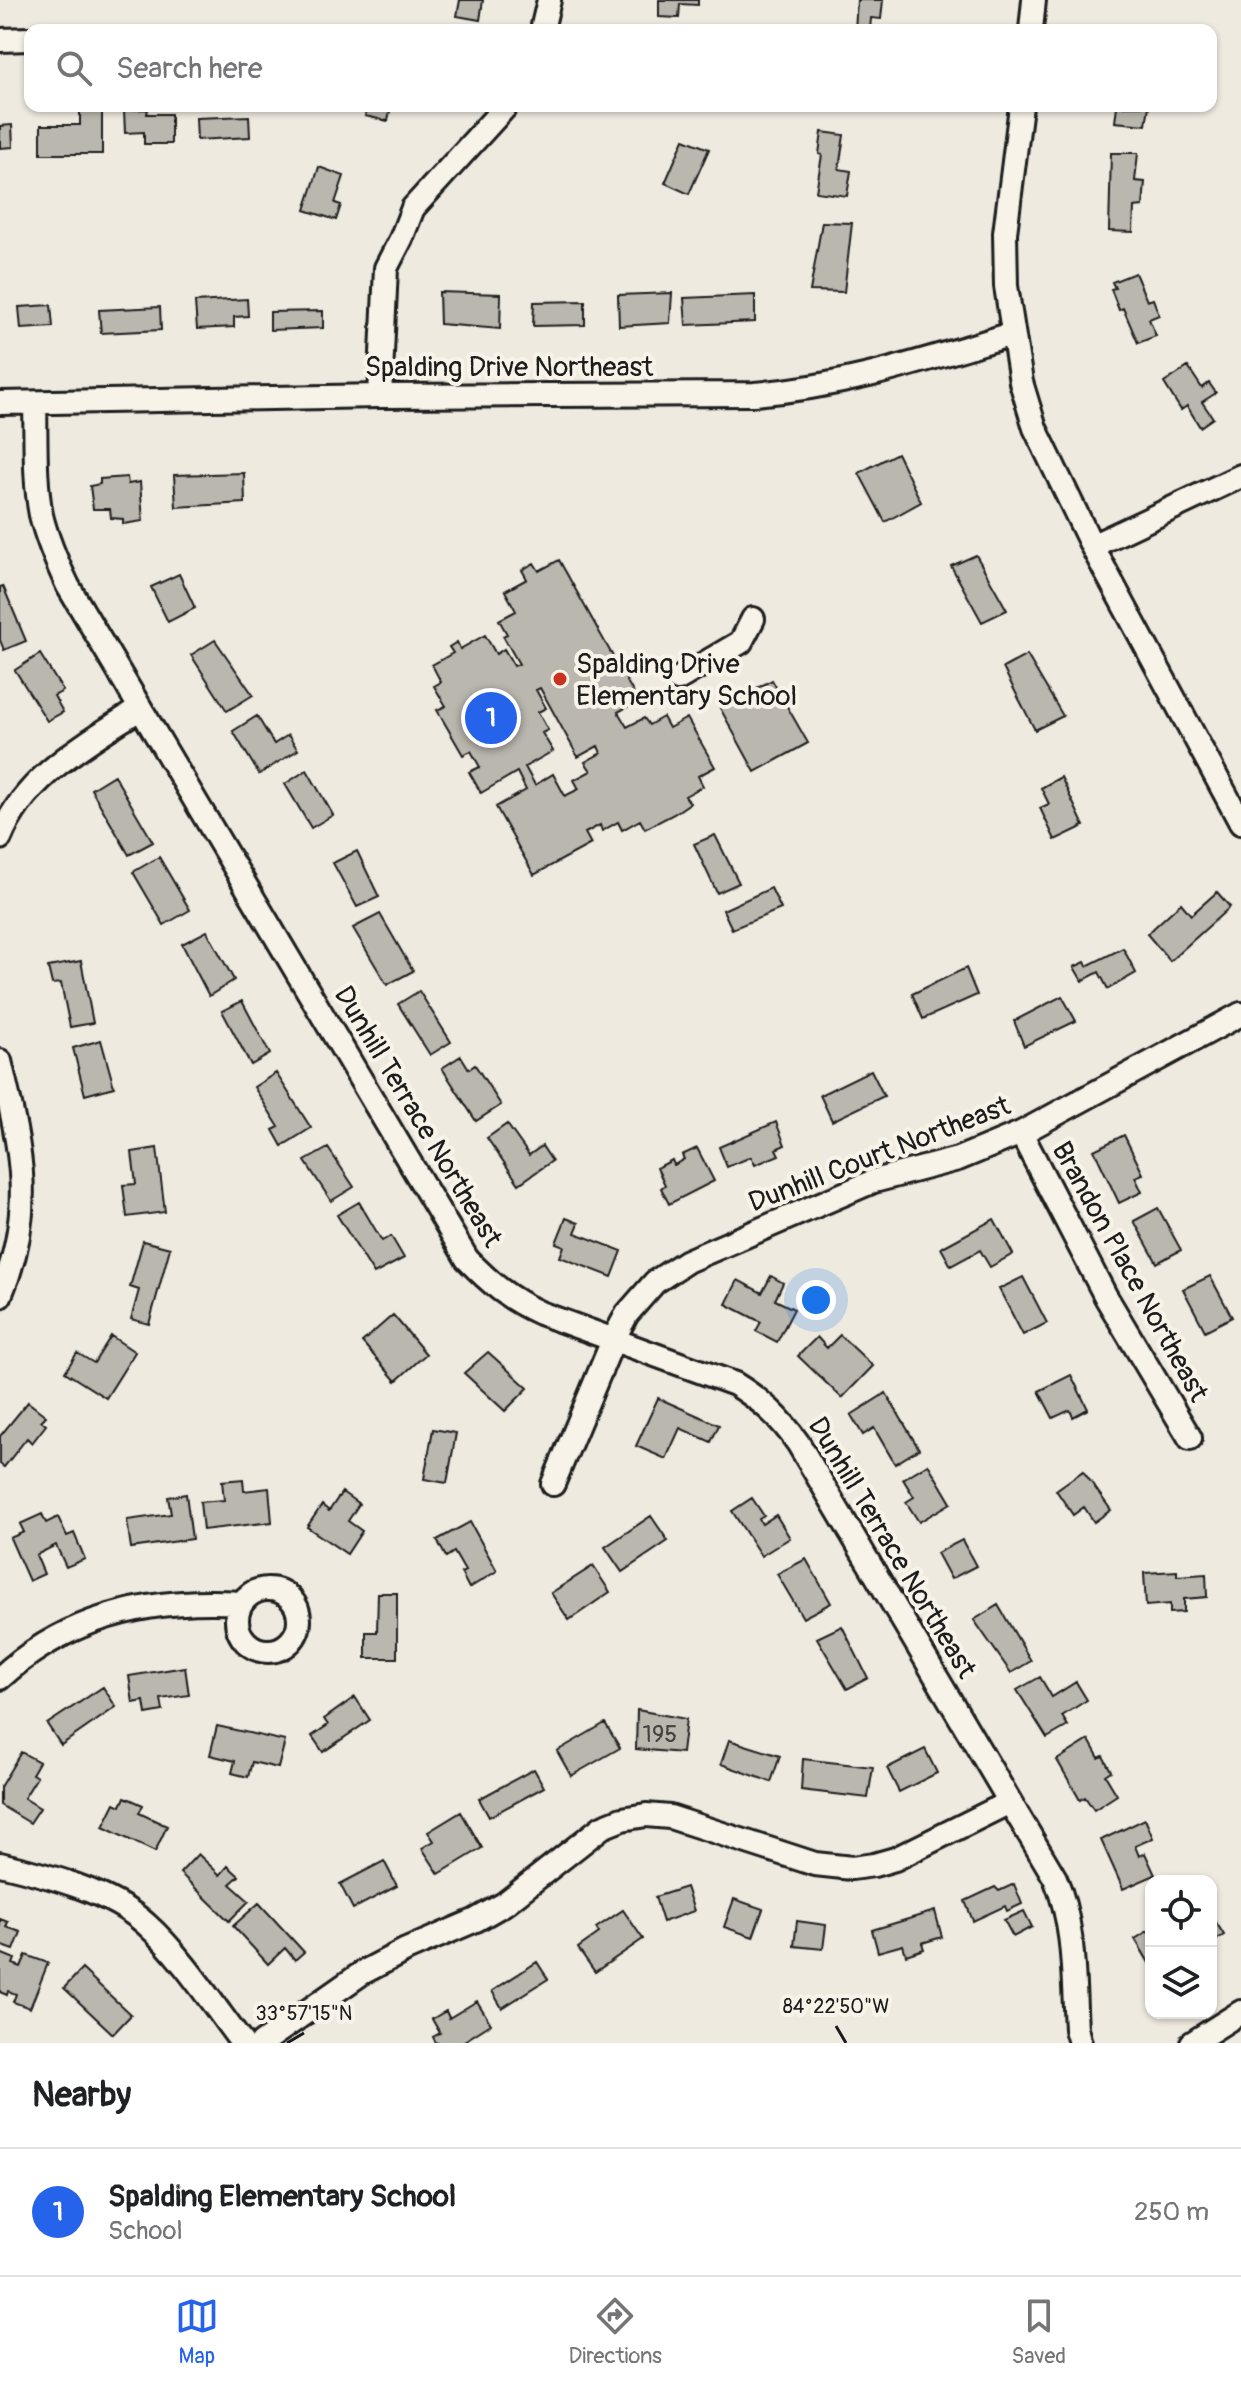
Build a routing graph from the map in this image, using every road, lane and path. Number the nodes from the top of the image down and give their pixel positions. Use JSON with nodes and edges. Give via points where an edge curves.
{"nodes":[{"id":1,"x":549,"y":0,"type":"edge"},
{"id":2,"x":1034,"y":0,"type":"edge"},
{"id":3,"x":543,"y":24,"type":"edge"},
{"id":4,"x":1032,"y":24,"type":"edge"},
{"id":5,"x":24,"y":39,"type":"edge"},
{"id":6,"x":0,"y":40,"type":"edge"},
{"id":7,"x":501,"y":112,"type":"edge"},
{"id":8,"x":1020,"y":112,"type":"edge"},
{"id":9,"x":1012,"y":334,"type":"junction"},
{"id":10,"x":380,"y":396,"type":"junction"},
{"id":11,"x":0,"y":403,"type":"edge"},
{"id":12,"x":35,"y":403,"type":"junction"},
{"id":13,"x":1241,"y":476,"type":"edge"},
{"id":14,"x":1092,"y":546,"type":"junction"},
{"id":15,"x":753,"y":619,"type":"dead end"},
{"id":16,"x":678,"y":679,"type":"dead end"},
{"id":17,"x":139,"y":709,"type":"junction"},
{"id":18,"x":1241,"y":823,"type":"edge"},
{"id":19,"x":0,"y":838,"type":"edge"},
{"id":20,"x":1241,"y":1014,"type":"edge"},
{"id":21,"x":0,"y":1061,"type":"edge"},
{"id":22,"x":1021,"y":1133,"type":"junction"},
{"id":23,"x":0,"y":1296,"type":"edge"},
{"id":24,"x":614,"y":1338,"type":"junction"},
{"id":25,"x":1190,"y":1438,"type":"dead end"},
{"id":26,"x":553,"y":1484,"type":"dead end"},
{"id":27,"x":242,"y":1603,"type":"dead end"},
{"id":28,"x":0,"y":1678,"type":"edge"},
{"id":29,"x":1010,"y":1802,"type":"junction"},
{"id":30,"x":0,"y":1864,"type":"edge"},
{"id":31,"x":1241,"y":2012,"type":"edge"},
{"id":32,"x":242,"y":2043,"type":"edge"},
{"id":33,"x":262,"y":2043,"type":"edge"},
{"id":34,"x":1080,"y":2043,"type":"edge"},
{"id":35,"x":1192,"y":2043,"type":"edge"}],
"edges":[{"from":1,"to":3,"type":"street"},
{"from":2,"to":4,"type":"street"},
{"from":5,"to":6,"type":"street"},
{"from":7,"to":10,"type":"street","via":[[413,208],[386,268]]},
{"from":8,"to":9,"type":"street","via":[[1005,233]]},
{"from":9,"to":10,"type":"street","name":"Spalding Drive Northeast","via":[[864,378],[787,391]]},
{"from":9,"to":14,"type":"street","via":[[1035,428]]},
{"from":10,"to":12,"type":"street","name":"Spalding Drive Northeast"},
{"from":11,"to":12,"type":"street","name":"Spalding Drive Northeast"},
{"from":12,"to":17,"type":"street","name":"Dunhill Terrace Northeast","via":[[37,486],[49,545]]},
{"from":13,"to":14,"type":"street"},
{"from":14,"to":18,"type":"street"},
{"from":15,"to":16,"type":"street","via":[[741,642]]},
{"from":17,"to":19,"type":"street","via":[[36,783]]},
{"from":17,"to":24,"type":"street","name":"Dunhill Terrace Northeast","via":[[467,1259],[518,1303]]},
{"from":20,"to":22,"type":"street","name":"Dunhill Court Northeast"},
{"from":21,"to":23,"type":"street","via":[[17,1133],[23,1199],[19,1237]]},
{"from":22,"to":24,"type":"street","name":"Dunhill Court Northeast","via":[[958,1159],[874,1181],[687,1261],[644,1293]]},
{"from":22,"to":25,"type":"street","name":"Brandon Place Northeast","via":[[1106,1297]]},
{"from":24,"to":26,"type":"street","name":"Dunhill Court Northeast"},
{"from":24,"to":29,"type":"street","name":"Dunhill Terrace Northeast","via":[[735,1384],[783,1422]]},
{"from":27,"to":28,"type":"street","via":[[147,1605],[119,1612],[64,1633]]},
{"from":29,"to":33,"type":"street","via":[[895,1859],[852,1868],[815,1864],[670,1817],[622,1819],[602,1827],[504,1904],[362,1973]]},
{"from":29,"to":34,"type":"street","name":"Dunhill Terrace Northeast","via":[[1064,1900]]},
{"from":30,"to":32,"type":"street","via":[[96,1894],[146,1923]]},
{"from":31,"to":35,"type":"street"}]}
